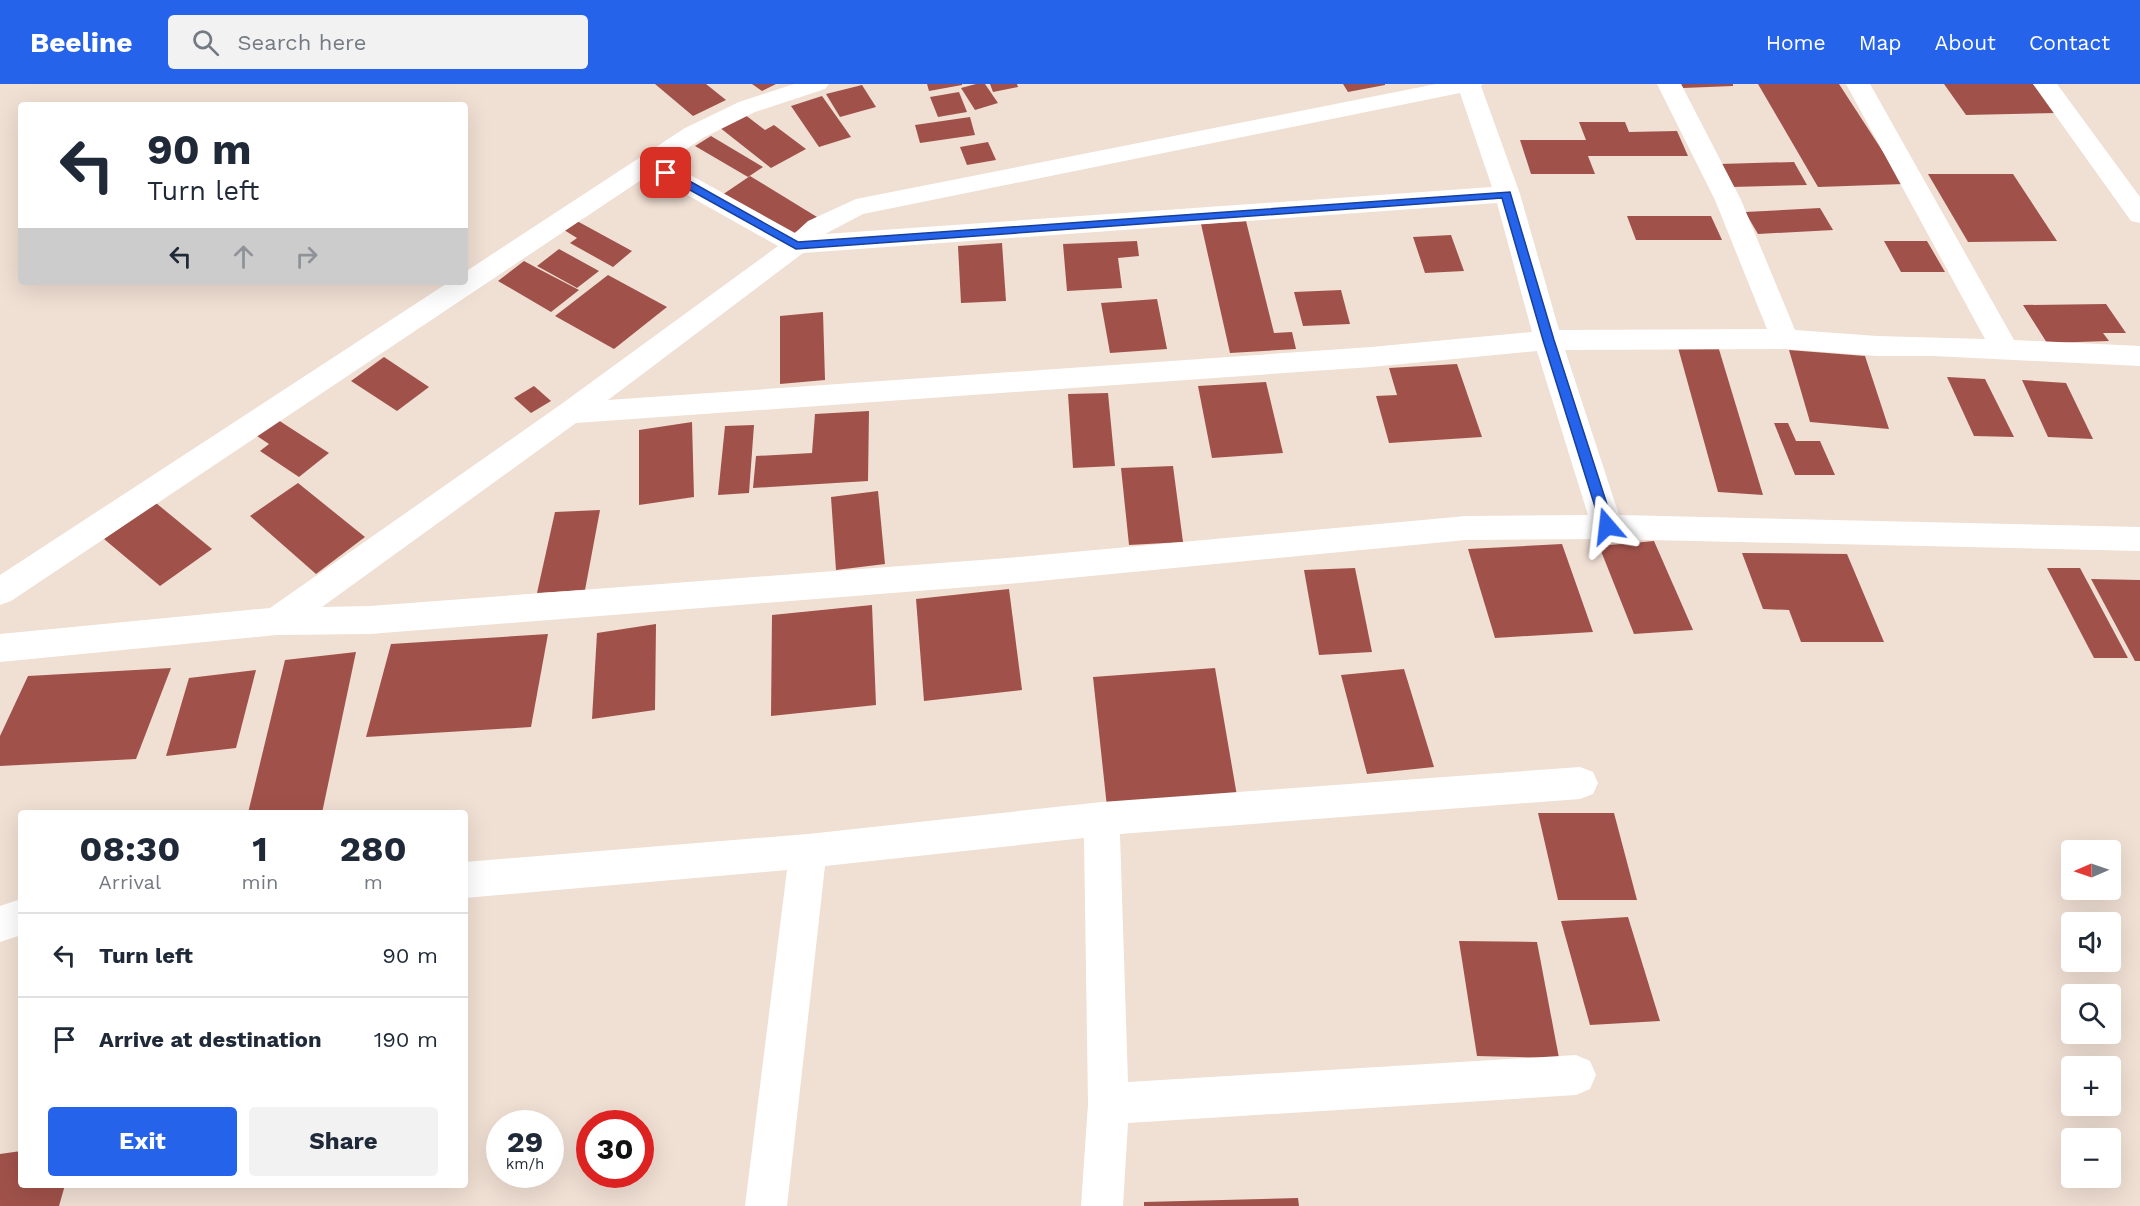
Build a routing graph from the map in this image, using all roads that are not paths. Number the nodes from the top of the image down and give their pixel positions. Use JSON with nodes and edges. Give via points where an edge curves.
{"nodes":[{"id":1,"x":818,"y":84,"type":"edge"},
{"id":2,"x":1470,"y":84,"type":"edge"},
{"id":3,"x":1669,"y":84,"type":"edge"},
{"id":4,"x":1858,"y":84,"type":"edge"},
{"id":5,"x":2045,"y":84,"type":"edge"},
{"id":6,"x":648,"y":162,"type":"junction"},
{"id":7,"x":1507,"y":194,"type":"junction"},
{"id":8,"x":2140,"y":215,"type":"edge"},
{"id":9,"x":796,"y":245,"type":"junction"},
{"id":10,"x":468,"y":281,"type":"edge"},
{"id":11,"x":463,"y":285,"type":"edge"},
{"id":12,"x":1785,"y":339,"type":"junction"},
{"id":13,"x":1548,"y":340,"type":"junction"},
{"id":14,"x":2005,"y":349,"type":"junction"},
{"id":15,"x":2140,"y":356,"type":"edge"},
{"id":16,"x":570,"y":413,"type":"junction"},
{"id":17,"x":1607,"y":526,"type":"junction"},
{"id":18,"x":2140,"y":539,"type":"edge"},
{"id":19,"x":0,"y":592,"type":"edge"},
{"id":20,"x":277,"y":621,"type":"junction"},
{"id":21,"x":0,"y":648,"type":"edge"},
{"id":22,"x":1580,"y":783,"type":"dead end"},
{"id":23,"x":1102,"y":819,"type":"junction"},
{"id":24,"x":808,"y":851,"type":"junction"},
{"id":25,"x":468,"y":880,"type":"edge"},
{"id":26,"x":18,"y":918,"type":"edge"},
{"id":27,"x":0,"y":924,"type":"edge"},
{"id":28,"x":1576,"y":1075,"type":"dead end"},
{"id":29,"x":1108,"y":1104,"type":"junction"},
{"id":30,"x":766,"y":1206,"type":"edge"},
{"id":31,"x":1102,"y":1206,"type":"edge"}],
"edges":[{"from":1,"to":6,"type":"street","via":[[747,107],[694,133]]},
{"from":2,"to":7,"type":"street"},
{"from":2,"to":9,"type":"street","via":[[856,207],[817,227]]},
{"from":3,"to":12,"type":"street","via":[[1728,201]]},
{"from":4,"to":14,"type":"street"},
{"from":5,"to":8,"type":"street"},
{"from":6,"to":9,"type":"street"},
{"from":6,"to":10,"type":"street"},
{"from":7,"to":9,"type":"street"},
{"from":7,"to":13,"type":"street"},
{"from":9,"to":16,"type":"street"},
{"from":11,"to":19,"type":"street"},
{"from":12,"to":13,"type":"street"},
{"from":12,"to":14,"type":"street"},
{"from":13,"to":16,"type":"street","via":[[1371,357]]},
{"from":13,"to":17,"type":"street"},
{"from":14,"to":15,"type":"street"},
{"from":16,"to":20,"type":"street"},
{"from":17,"to":18,"type":"street"},
{"from":17,"to":20,"type":"street","via":[[1466,528],[1007,571],[370,620]]},
{"from":20,"to":21,"type":"street"},
{"from":22,"to":23,"type":"street"},
{"from":23,"to":24,"type":"street"},
{"from":23,"to":29,"type":"street"},
{"from":24,"to":25,"type":"street"},
{"from":24,"to":30,"type":"street"},
{"from":26,"to":27,"type":"street"},
{"from":28,"to":29,"type":"street"},
{"from":29,"to":31,"type":"street"}]}
